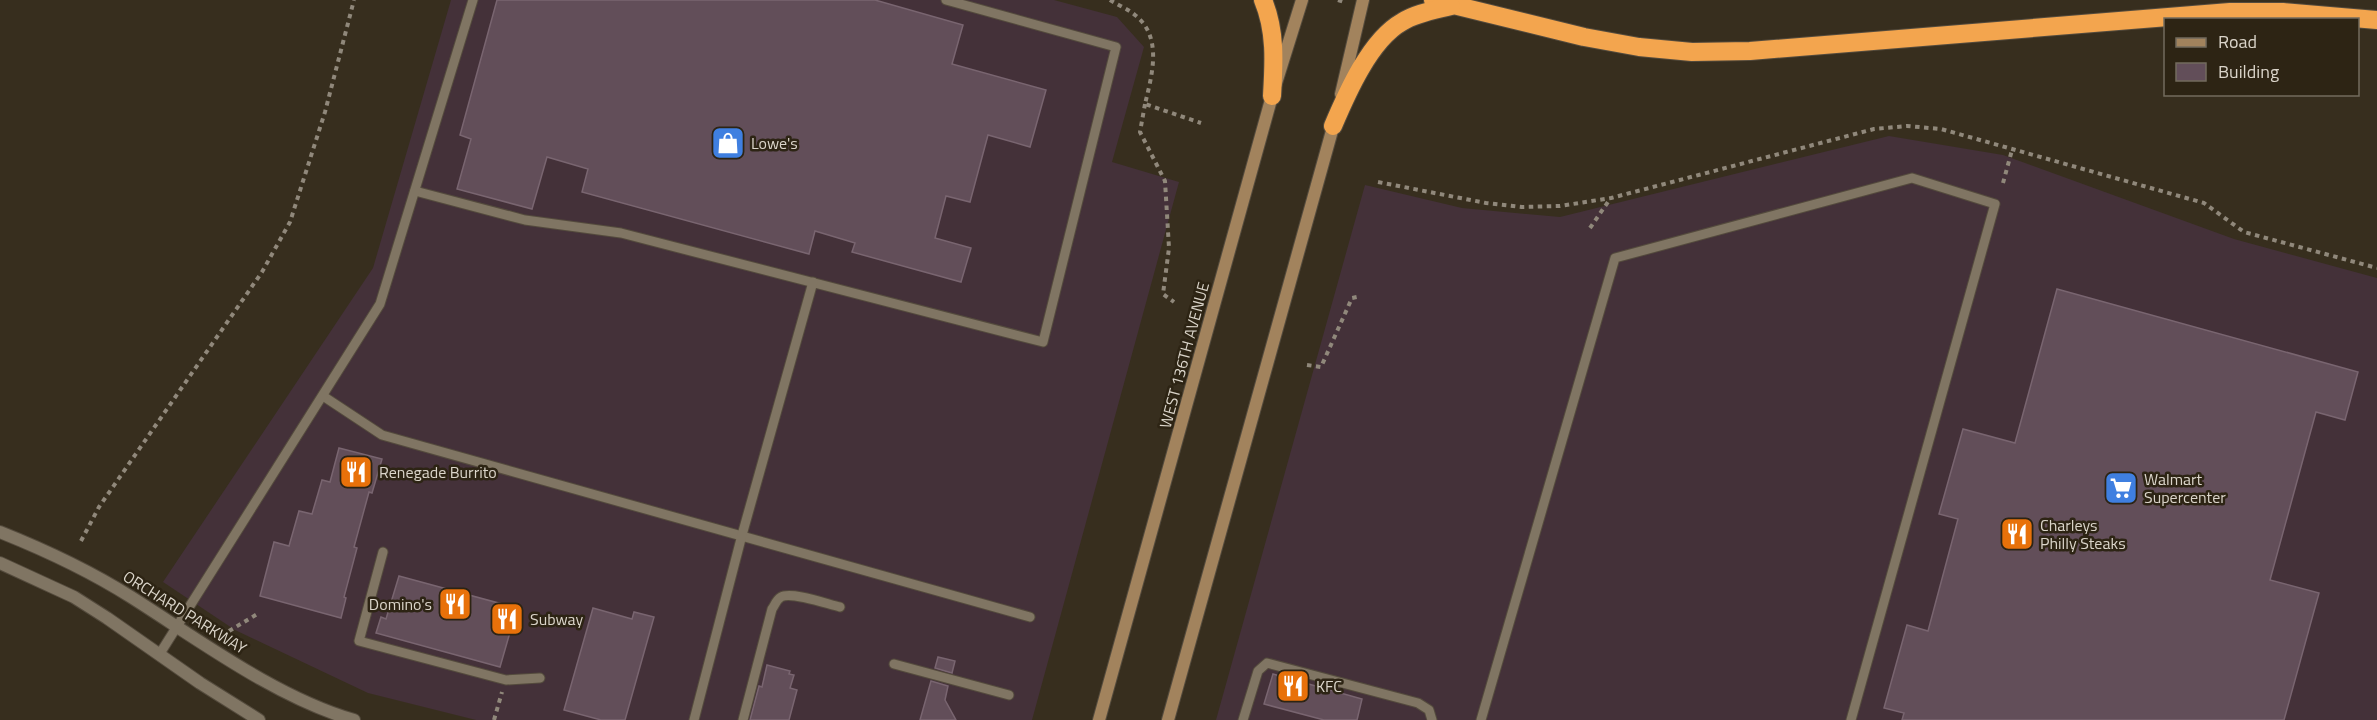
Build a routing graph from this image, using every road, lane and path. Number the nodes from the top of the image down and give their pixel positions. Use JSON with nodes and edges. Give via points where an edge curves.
{"nodes":[{"id":1,"x":354,"y":0,"type":"edge"},
{"id":2,"x":473,"y":0,"type":"edge"},
{"id":3,"x":946,"y":0,"type":"edge"},
{"id":4,"x":1110,"y":0,"type":"edge"},
{"id":5,"x":1263,"y":0,"type":"edge"},
{"id":6,"x":1302,"y":0,"type":"edge"},
{"id":7,"x":1338,"y":0,"type":"edge"},
{"id":8,"x":1362,"y":0,"type":"edge"},
{"id":9,"x":1433,"y":0,"type":"edge"},
{"id":10,"x":1344,"y":2,"type":"dead end"},
{"id":11,"x":1452,"y":6,"type":"junction"},
{"id":12,"x":2354,"y":18,"type":"edge"},
{"id":13,"x":2359,"y":18,"type":"edge"},
{"id":14,"x":2377,"y":20,"type":"edge"},
{"id":15,"x":1272,"y":96,"type":"junction"},
{"id":16,"x":1145,"y":105,"type":"junction"},
{"id":17,"x":1201,"y":123,"type":"dead end"},
{"id":18,"x":1334,"y":126,"type":"junction"},
{"id":19,"x":2012,"y":150,"type":"dead end"},
{"id":20,"x":2003,"y":183,"type":"dead end"},
{"id":21,"x":415,"y":191,"type":"junction"},
{"id":22,"x":1611,"y":198,"type":"dead end"},
{"id":23,"x":1590,"y":228,"type":"dead end"},
{"id":24,"x":813,"y":282,"type":"junction"},
{"id":25,"x":1358,"y":297,"type":"dead end"},
{"id":26,"x":1174,"y":302,"type":"dead end"},
{"id":27,"x":1307,"y":365,"type":"dead end"},
{"id":28,"x":322,"y":396,"type":"junction"},
{"id":29,"x":0,"y":532,"type":"edge"},
{"id":30,"x":742,"y":535,"type":"junction"},
{"id":31,"x":81,"y":541,"type":"dead end"},
{"id":32,"x":383,"y":552,"type":"dead end"},
{"id":33,"x":0,"y":563,"type":"edge"},
{"id":34,"x":840,"y":607,"type":"dead end"},
{"id":35,"x":259,"y":613,"type":"dead end"},
{"id":36,"x":1030,"y":617,"type":"dead end"},
{"id":37,"x":177,"y":626,"type":"junction"},
{"id":38,"x":229,"y":631,"type":"dead end"},
{"id":39,"x":159,"y":654,"type":"junction"},
{"id":40,"x":894,"y":664,"type":"dead end"},
{"id":41,"x":540,"y":678,"type":"dead end"},
{"id":42,"x":503,"y":687,"type":"dead end"},
{"id":43,"x":1010,"y":695,"type":"dead end"},
{"id":44,"x":259,"y":720,"type":"edge"},
{"id":45,"x":354,"y":720,"type":"edge"},
{"id":46,"x":494,"y":720,"type":"edge"},
{"id":47,"x":694,"y":720,"type":"edge"},
{"id":48,"x":743,"y":720,"type":"edge"},
{"id":49,"x":1099,"y":720,"type":"edge"},
{"id":50,"x":1168,"y":720,"type":"edge"},
{"id":51,"x":1243,"y":720,"type":"edge"},
{"id":52,"x":1432,"y":720,"type":"edge"},
{"id":53,"x":1481,"y":720,"type":"edge"},
{"id":54,"x":1851,"y":720,"type":"edge"}],
"edges":[{"from":1,"to":31,"type":"path","via":[[291,222],[261,272],[99,507]]},
{"from":2,"to":21,"type":"lane"},
{"from":3,"to":24,"type":"lane","via":[[1116,47],[1043,342]]},
{"from":4,"to":16,"type":"path","via":[[1137,16],[1153,41],[1152,74]]},
{"from":5,"to":15,"type":"highway","via":[[1273,41]]},
{"from":6,"to":15,"type":"main road","name":"WEST 136TH AVENUE"},
{"from":7,"to":10,"type":"path"},
{"from":8,"to":18,"type":"main road"},
{"from":9,"to":11,"type":"highway"},
{"from":11,"to":12,"type":"highway","via":[[1584,37],[1692,52],[1750,51],[2230,12]]},
{"from":11,"to":18,"type":"highway","via":[[1403,21],[1386,35],[1369,56]]},
{"from":13,"to":14,"type":"highway"},
{"from":15,"to":49,"type":"main road","name":"WEST 136TH AVENUE"},
{"from":16,"to":17,"type":"path"},
{"from":16,"to":26,"type":"path","via":[[1140,132],[1165,181],[1169,248],[1163,294]]},
{"from":18,"to":50,"type":"main road"},
{"from":19,"to":20,"type":"path"},
{"from":21,"to":24,"type":"lane","via":[[525,220],[621,233]]},
{"from":21,"to":28,"type":"lane","via":[[380,304]]},
{"from":22,"to":23,"type":"path"},
{"from":24,"to":30,"type":"lane"},
{"from":25,"to":27,"type":"path","via":[[1352,298],[1321,367]]},
{"from":28,"to":30,"type":"lane","via":[[382,435]]},
{"from":28,"to":37,"type":"lane"},
{"from":29,"to":37,"type":"street","name":"ORCHARD PARKWAY","via":[[68,562]]},
{"from":30,"to":36,"type":"lane"},
{"from":30,"to":47,"type":"lane"},
{"from":32,"to":41,"type":"lane","via":[[359,641],[506,680]]},
{"from":33,"to":39,"type":"street","via":[[74,597]]},
{"from":34,"to":48,"type":"lane","via":[[792,595],[777,600]]},
{"from":35,"to":38,"type":"path"},
{"from":37,"to":39,"type":"lane"},
{"from":37,"to":45,"type":"street","name":"ORCHARD PARKWAY","via":[[281,690]]},
{"from":39,"to":44,"type":"street"},
{"from":40,"to":43,"type":"lane"},
{"from":42,"to":46,"type":"path"},
{"from":51,"to":52,"type":"lane","via":[[1258,671],[1268,663],[1418,703],[1429,710]]},
{"from":53,"to":54,"type":"lane","via":[[1615,258],[1912,178],[1995,204]]}]}
